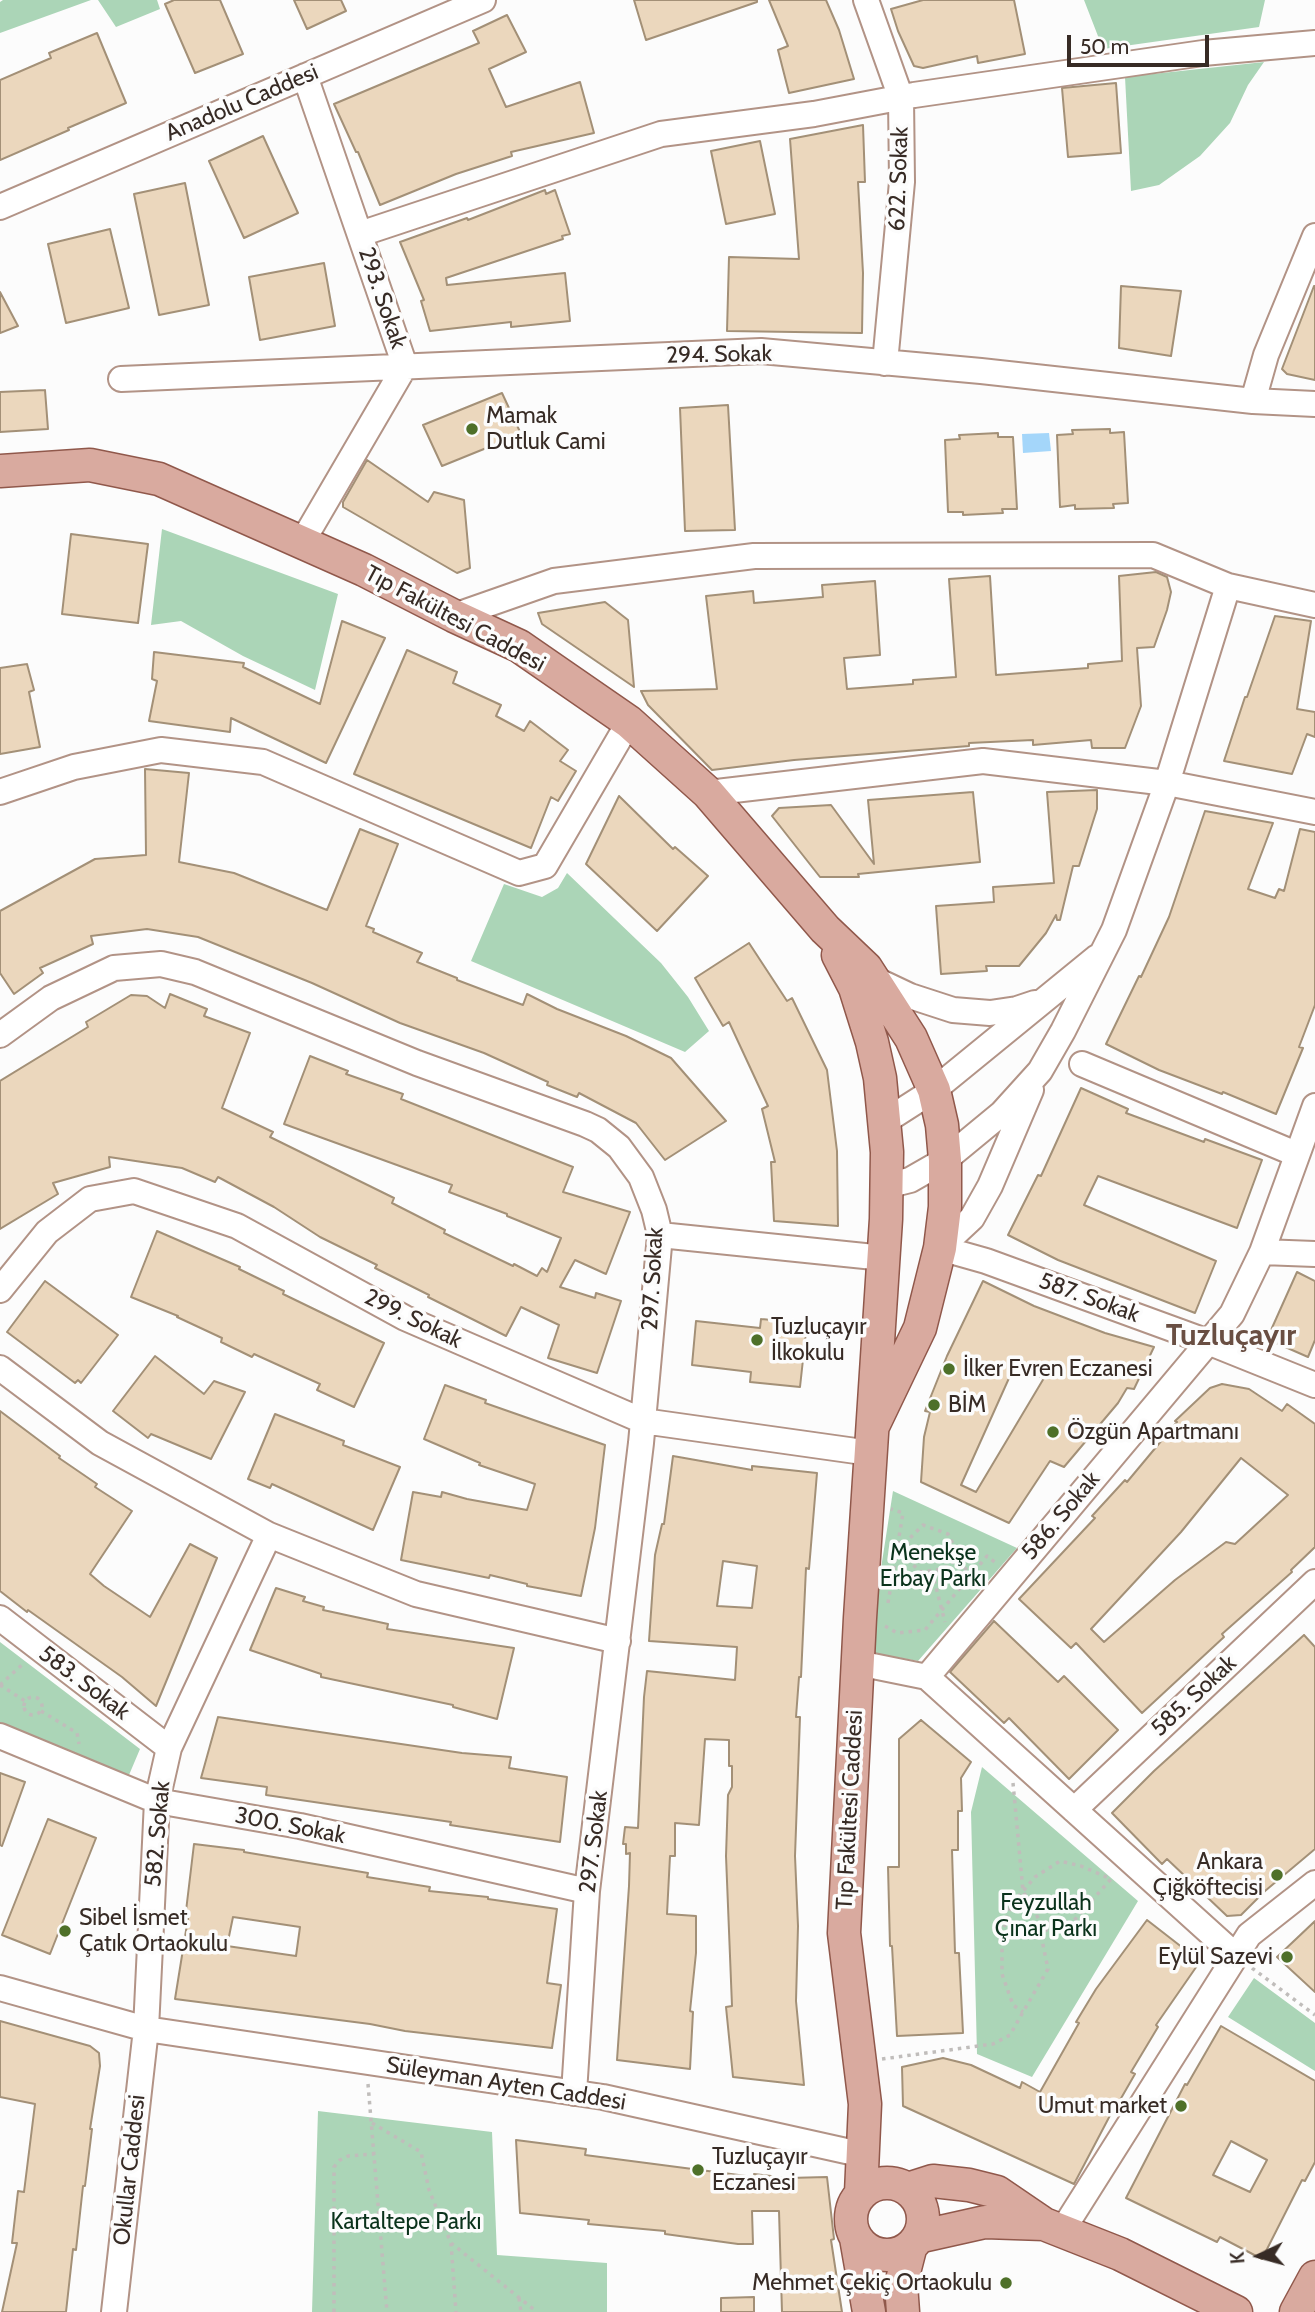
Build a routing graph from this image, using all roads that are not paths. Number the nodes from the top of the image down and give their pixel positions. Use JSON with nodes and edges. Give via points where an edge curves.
{"nodes":[{"id":1,"x":483,"y":0,"type":"edge"},
{"id":2,"x":866,"y":0,"type":"edge"},
{"id":3,"x":448,"y":8,"type":"edge"},
{"id":4,"x":1315,"y":43,"type":"edge"},
{"id":5,"x":305,"y":76,"type":"junction"},
{"id":6,"x":901,"y":98,"type":"junction"},
{"id":7,"x":0,"y":206,"type":"edge"},
{"id":8,"x":360,"y":234,"type":"junction"},
{"id":9,"x":1315,"y":236,"type":"edge"},
{"id":10,"x":885,"y":363,"type":"junction"},
{"id":11,"x":405,"y":366,"type":"junction"},
{"id":12,"x":121,"y":379,"type":"dead end"},
{"id":13,"x":1253,"y":401,"type":"junction"},
{"id":14,"x":1315,"y":404,"type":"edge"},
{"id":15,"x":0,"y":471,"type":"edge"},
{"id":16,"x":302,"y":544,"type":"junction"},
{"id":17,"x":1228,"y":586,"type":"junction"},
{"id":18,"x":1315,"y":605,"type":"edge"},
{"id":19,"x":454,"y":616,"type":"junction"},
{"id":20,"x":629,"y":722,"type":"junction"},
{"id":21,"x":1167,"y":783,"type":"junction"},
{"id":22,"x":0,"y":792,"type":"edge"},
{"id":23,"x":708,"y":793,"type":"junction"},
{"id":24,"x":1315,"y":812,"type":"edge"},
{"id":25,"x":825,"y":929,"type":"junction"},
{"id":26,"x":1103,"y":952,"type":"junction"},
{"id":27,"x":873,"y":978,"type":"junction"},
{"id":28,"x":1046,"y":999,"type":"junction"},
{"id":29,"x":0,"y":1035,"type":"edge"},
{"id":30,"x":1082,"y":1064,"type":"dead end"},
{"id":31,"x":1040,"y":1072,"type":"junction"},
{"id":32,"x":934,"y":1090,"type":"junction"},
{"id":33,"x":1315,"y":1106,"type":"edge"},
{"id":34,"x":884,"y":1122,"type":"junction"},
{"id":35,"x":1296,"y":1154,"type":"junction"},
{"id":36,"x":945,"y":1160,"type":"junction"},
{"id":37,"x":886,"y":1186,"type":"junction"},
{"id":38,"x":660,"y":1235,"type":"junction"},
{"id":39,"x":940,"y":1248,"type":"junction"},
{"id":40,"x":1262,"y":1252,"type":"junction"},
{"id":41,"x":1315,"y":1254,"type":"edge"},
{"id":42,"x":884,"y":1258,"type":"junction"},
{"id":43,"x":0,"y":1290,"type":"edge"},
{"id":44,"x":1208,"y":1342,"type":"junction"},
{"id":45,"x":0,"y":1368,"type":"edge"},
{"id":46,"x":1315,"y":1385,"type":"edge"},
{"id":47,"x":643,"y":1421,"type":"junction"},
{"id":48,"x":872,"y":1440,"type":"junction"},
{"id":49,"x":269,"y":1535,"type":"junction"},
{"id":50,"x":1315,"y":1583,"type":"edge"},
{"id":51,"x":0,"y":1618,"type":"edge"},
{"id":52,"x":618,"y":1641,"type":"junction"},
{"id":53,"x":858,"y":1663,"type":"junction"},
{"id":54,"x":927,"y":1677,"type":"junction"},
{"id":55,"x":0,"y":1736,"type":"edge"},
{"id":56,"x":169,"y":1748,"type":"junction"},
{"id":57,"x":157,"y":1801,"type":"junction"},
{"id":58,"x":1074,"y":1810,"type":"junction"},
{"id":59,"x":1315,"y":1882,"type":"edge"},
{"id":60,"x":587,"y":1891,"type":"junction"},
{"id":61,"x":1236,"y":1956,"type":"junction"},
{"id":62,"x":0,"y":1988,"type":"edge"},
{"id":63,"x":146,"y":2029,"type":"junction"},
{"id":64,"x":574,"y":2093,"type":"junction"},
{"id":65,"x":864,"y":2155,"type":"junction"},
{"id":66,"x":908,"y":2189,"type":"junction"},
{"id":67,"x":861,"y":2193,"type":"junction"},
{"id":68,"x":1053,"y":2228,"type":"junction"},
{"id":69,"x":856,"y":2238,"type":"junction"},
{"id":70,"x":914,"y":2243,"type":"junction"},
{"id":71,"x":1315,"y":2277,"type":"edge"},
{"id":72,"x":114,"y":2312,"type":"edge"},
{"id":73,"x":869,"y":2312,"type":"edge"},
{"id":74,"x":903,"y":2312,"type":"edge"},
{"id":75,"x":1236,"y":2312,"type":"edge"},
{"id":76,"x":1296,"y":2312,"type":"edge"}],
"edges":[{"from":1,"to":3,"type":"street","name":"Anadolu Caddesi"},
{"from":2,"to":6,"type":"street","name":"622. Sokak"},
{"from":3,"to":5,"type":"street","name":"Anadolu Caddesi"},
{"from":4,"to":6,"type":"street","via":[[1203,53]]},
{"from":5,"to":7,"type":"street","name":"Anadolu Caddesi"},
{"from":5,"to":8,"type":"street","name":"293. Sokak"},
{"from":6,"to":8,"type":"street","via":[[661,134]]},
{"from":6,"to":10,"type":"street","name":"622. Sokak","via":[[902,182]]},
{"from":8,"to":11,"type":"street","name":"293. Sokak"},
{"from":9,"to":13,"type":"street","via":[[1266,355]]},
{"from":10,"to":11,"type":"street","name":"294. Sokak","via":[[761,351]]},
{"from":10,"to":13,"type":"street","name":"294. Sokak"},
{"from":11,"to":12,"type":"street","name":"294. Sokak"},
{"from":11,"to":16,"type":"street","name":"293. Sokak"},
{"from":13,"to":14,"type":"street","name":"294. Sokak"},
{"from":15,"to":16,"type":"main road","name":"Tıp Fakültesi Caddesi","via":[[90,465],[159,479]]},
{"from":16,"to":19,"type":"main road","name":"Tıp Fakültesi Caddesi"},
{"from":17,"to":18,"type":"street"},
{"from":17,"to":19,"type":"street","via":[[1153,555],[754,556],[554,581]]},
{"from":17,"to":21,"type":"street"},
{"from":19,"to":20,"type":"main road","name":"Tıp Fakültesi Caddesi","via":[[519,646]]},
{"from":20,"to":22,"type":"street","via":[[545,866],[519,873],[263,762],[161,750],[74,767]]},
{"from":20,"to":23,"type":"main road","name":"Tıp Fakültesi Caddesi"},
{"from":21,"to":23,"type":"street","via":[[983,761]]},
{"from":21,"to":24,"type":"street"},
{"from":21,"to":26,"type":"street"},
{"from":23,"to":25,"type":"main road","name":"Tıp Fakültesi Caddesi"},
{"from":25,"to":27,"type":"main road"},
{"from":25,"to":34,"type":"main road","name":"Tıp Fakültesi Caddesi","via":[[855,988],[872,1042]]},
{"from":26,"to":28,"type":"street"},
{"from":26,"to":31,"type":"street"},
{"from":27,"to":28,"type":"street","via":[[953,1010],[990,1013]]},
{"from":27,"to":32,"type":"main road","via":[[911,1038]]},
{"from":28,"to":32,"type":"street"},
{"from":29,"to":38,"type":"street","name":"297. Sokak","via":[[51,998],[114,968],[162,964],[195,972],[598,1130],[635,1165]]},
{"from":30,"to":35,"type":"street"},
{"from":31,"to":36,"type":"street","via":[[1002,1113]]},
{"from":31,"to":39,"type":"street","via":[[972,1218]]},
{"from":32,"to":34,"type":"street"},
{"from":32,"to":36,"type":"main road"},
{"from":33,"to":35,"type":"street","name":"586. Sokak"},
{"from":34,"to":37,"type":"main road","name":"Tıp Fakültesi Caddesi"},
{"from":35,"to":40,"type":"street","name":"586. Sokak"},
{"from":36,"to":37,"type":"street","via":[[910,1180]]},
{"from":36,"to":39,"type":"main road"},
{"from":37,"to":42,"type":"main road","name":"Tıp Fakültesi Caddesi"},
{"from":38,"to":42,"type":"street"},
{"from":38,"to":47,"type":"street","name":"297. Sokak"},
{"from":39,"to":44,"type":"street","name":"587. Sokak"},
{"from":39,"to":48,"type":"main road","via":[[920,1328]]},
{"from":40,"to":41,"type":"street"},
{"from":40,"to":44,"type":"street","name":"586. Sokak","via":[[1232,1314]]},
{"from":42,"to":48,"type":"main road","name":"Tıp Fakültesi Caddesi"},
{"from":43,"to":47,"type":"street","name":"299. Sokak","via":[[47,1233],[90,1199],[134,1191],[237,1226],[405,1318]]},
{"from":44,"to":46,"type":"street","name":"587. Sokak"},
{"from":44,"to":54,"type":"street","name":"586. Sokak"},
{"from":45,"to":49,"type":"street","via":[[100,1443]]},
{"from":47,"to":48,"type":"street","name":"299. Sokak"},
{"from":47,"to":52,"type":"street","name":"297. Sokak"},
{"from":48,"to":53,"type":"main road","name":"Tıp Fakültesi Caddesi"},
{"from":49,"to":52,"type":"street","via":[[416,1594]]},
{"from":49,"to":56,"type":"street","name":"582. Sokak"},
{"from":50,"to":58,"type":"street","name":"585. Sokak"},
{"from":51,"to":56,"type":"street","name":"583. Sokak"},
{"from":52,"to":60,"type":"street","name":"297. Sokak"},
{"from":53,"to":54,"type":"street"},
{"from":53,"to":65,"type":"main road","name":"Tıp Fakültesi Caddesi","via":[[844,1933],[864,2104]]},
{"from":54,"to":58,"type":"street"},
{"from":55,"to":57,"type":"street","name":"300. Sokak"},
{"from":56,"to":57,"type":"street","name":"582. Sokak"},
{"from":57,"to":60,"type":"street","name":"300. Sokak","via":[[300,1826]]},
{"from":57,"to":63,"type":"street","name":"582. Sokak"},
{"from":58,"to":61,"type":"street"},
{"from":59,"to":61,"type":"street","via":[[1249,1935]]},
{"from":60,"to":64,"type":"street","name":"297. Sokak"},
{"from":61,"to":68,"type":"street"},
{"from":62,"to":63,"type":"street","name":"Süleyman Ayten Caddesi"},
{"from":63,"to":64,"type":"street","name":"Süleyman Ayten Caddesi"},
{"from":63,"to":72,"type":"street","name":"Okullar Caddesi"},
{"from":64,"to":65,"type":"street","name":"Süleyman Ayten Caddesi"},
{"from":65,"to":67,"type":"main road","name":"Tıp Fakültesi Caddesi"},
{"from":66,"to":67,"type":"main road","via":[[884,2183]]},
{"from":66,"to":68,"type":"main road","via":[[933,2181],[996,2192]]},
{"from":66,"to":70,"type":"main road","via":[[922,2213]]},
{"from":67,"to":69,"type":"main road","via":[[852,2210]]},
{"from":68,"to":70,"type":"main road","via":[[985,2222]]},
{"from":68,"to":75,"type":"main road","via":[[1119,2254]]},
{"from":69,"to":70,"type":"main road","via":[[878,2254],[897,2254]]},
{"from":69,"to":73,"type":"main road"},
{"from":70,"to":74,"type":"main road","via":[[901,2284]]},
{"from":71,"to":76,"type":"main road"}]}
